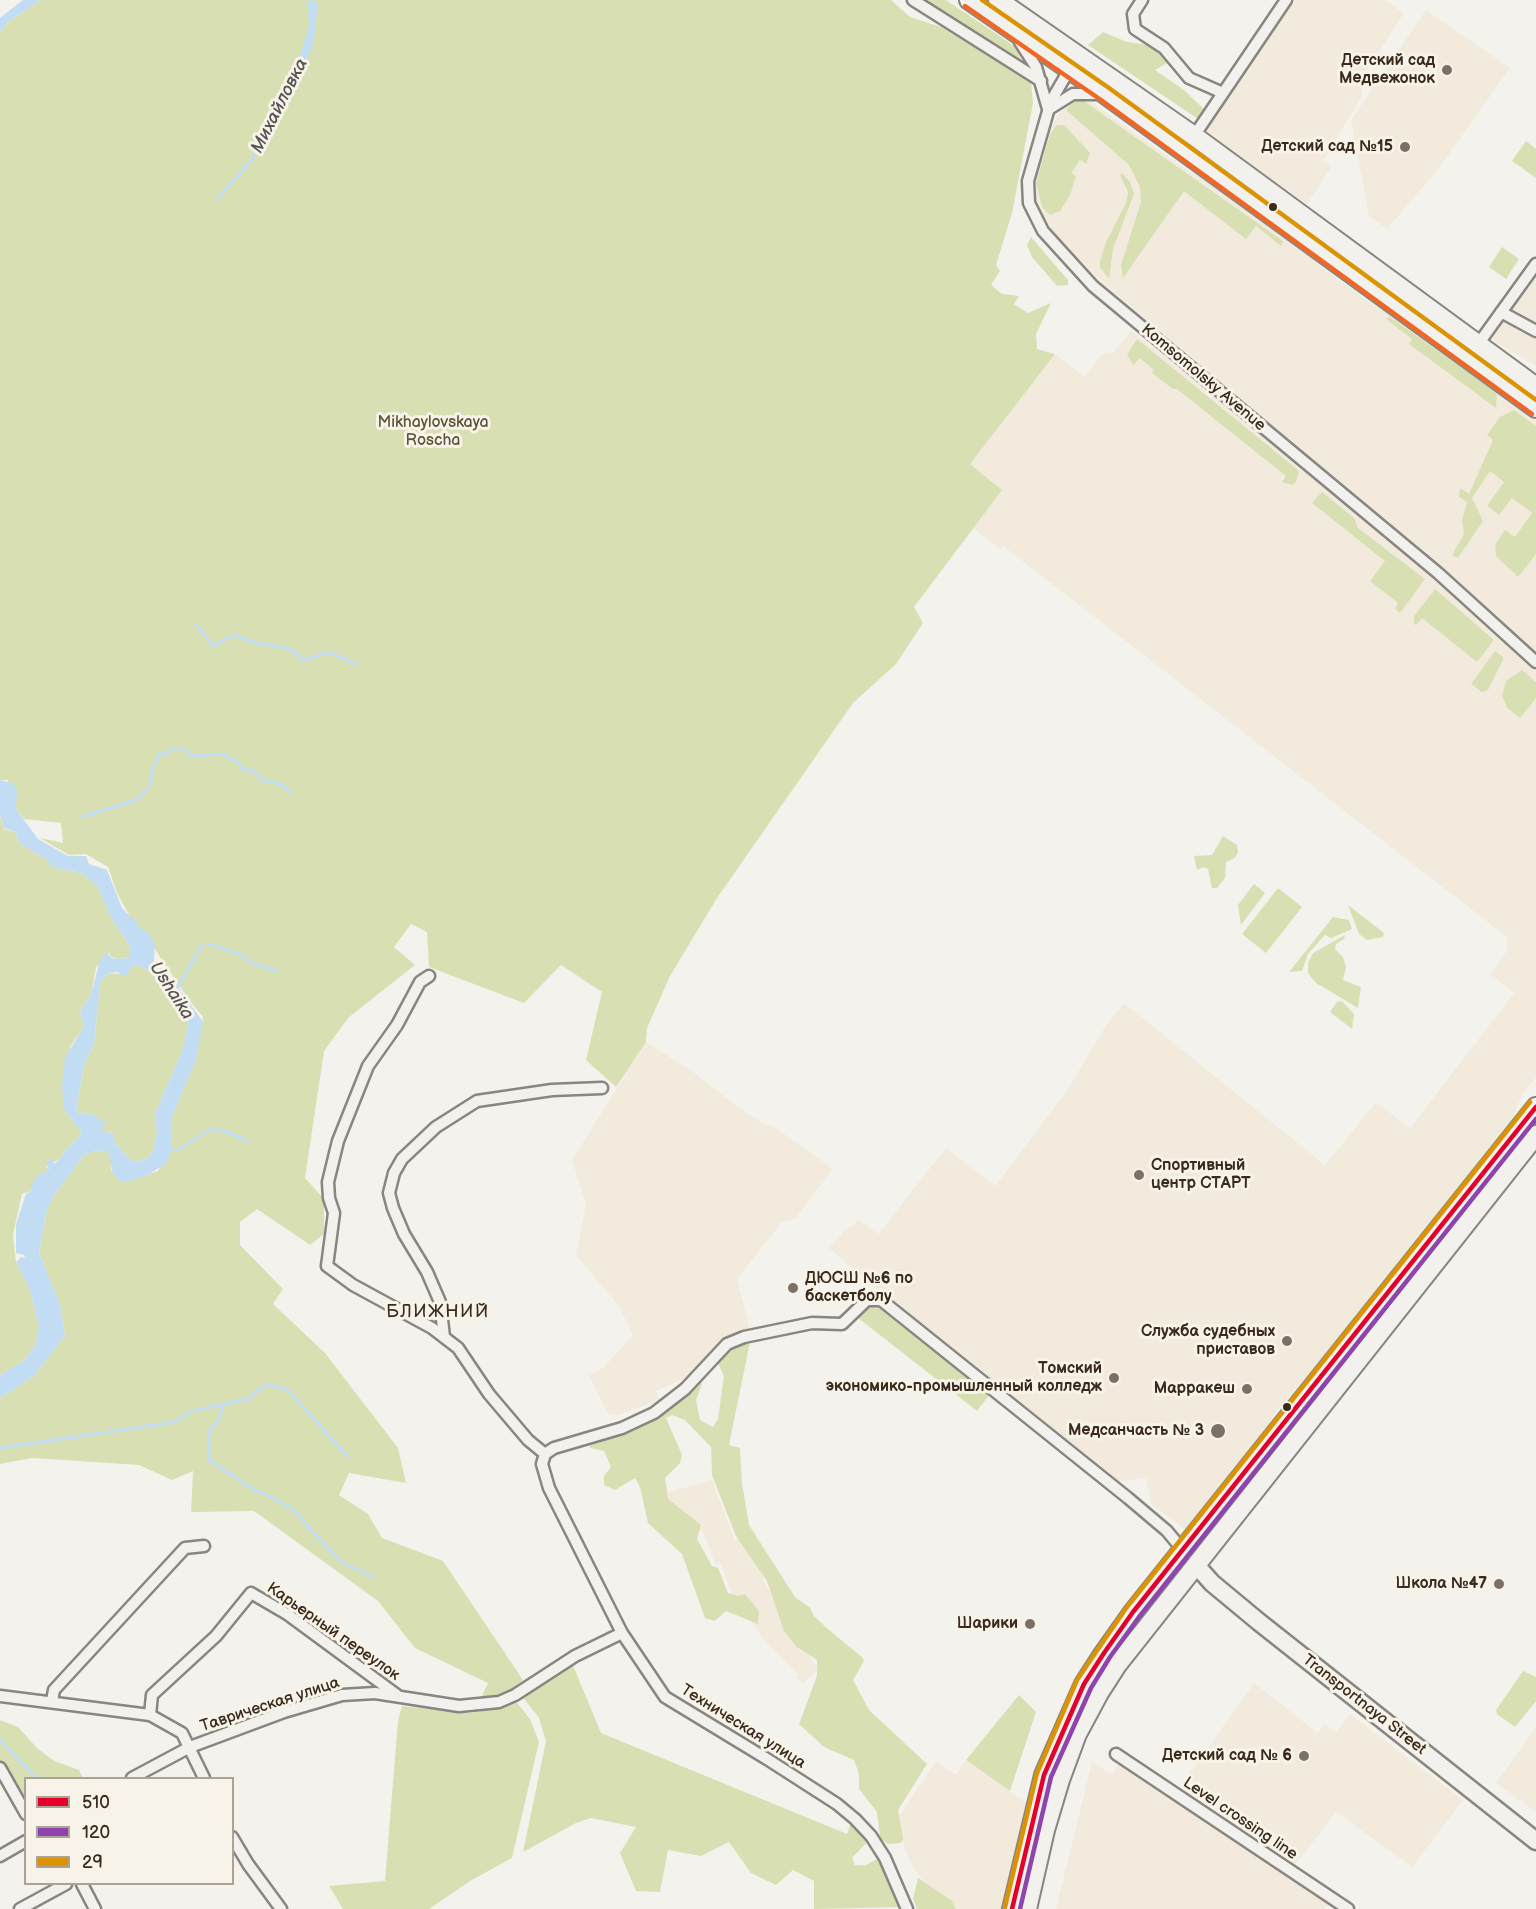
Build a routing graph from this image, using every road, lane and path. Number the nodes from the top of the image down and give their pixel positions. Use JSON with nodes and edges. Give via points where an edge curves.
{"nodes":[{"id":1,"x":913,"y":0,"type":"edge"},
{"id":2,"x":998,"y":0,"type":"edge"},
{"id":3,"x":1142,"y":0,"type":"edge"},
{"id":4,"x":1286,"y":0,"type":"edge"},
{"id":5,"x":973,"y":1,"type":"edge"},
{"id":6,"x":1009,"y":27,"type":"junction"},
{"id":7,"x":1074,"y":63,"type":"junction"},
{"id":8,"x":1041,"y":81,"type":"junction"},
{"id":9,"x":1223,"y":93,"type":"junction"},
{"id":10,"x":1105,"y":94,"type":"junction"},
{"id":11,"x":1048,"y":109,"type":"junction"},
{"id":12,"x":1194,"y":136,"type":"junction"},
{"id":13,"x":1536,"y":264,"type":"edge"},
{"id":14,"x":1501,"y":312,"type":"junction"},
{"id":15,"x":1536,"y":331,"type":"edge"},
{"id":16,"x":1480,"y":344,"type":"junction"},
{"id":17,"x":1536,"y":377,"type":"edge"},
{"id":18,"x":1536,"y":387,"type":"edge"},
{"id":19,"x":1535,"y":408,"type":"edge"},
{"id":20,"x":1536,"y":662,"type":"edge"},
{"id":21,"x":429,"y":976,"type":"dead end"},
{"id":22,"x":602,"y":1088,"type":"dead end"},
{"id":23,"x":1536,"y":1107,"type":"edge"},
{"id":24,"x":1536,"y":1135,"type":"edge"},
{"id":25,"x":444,"y":1338,"type":"junction"},
{"id":26,"x":545,"y":1454,"type":"junction"},
{"id":27,"x":204,"y":1546,"type":"dead end"},
{"id":28,"x":1183,"y":1550,"type":"junction"},
{"id":29,"x":1196,"y":1565,"type":"junction"},
{"id":30,"x":622,"y":1633,"type":"junction"},
{"id":31,"x":0,"y":1696,"type":"edge"},
{"id":32,"x":398,"y":1696,"type":"junction"},
{"id":33,"x":52,"y":1701,"type":"junction"},
{"id":34,"x":150,"y":1715,"type":"junction"},
{"id":35,"x":190,"y":1747,"type":"junction"},
{"id":36,"x":1116,"y":1754,"type":"dead end"},
{"id":37,"x":0,"y":1768,"type":"edge"},
{"id":38,"x":136,"y":1777,"type":"edge"},
{"id":39,"x":203,"y":1777,"type":"edge"},
{"id":40,"x":24,"y":1811,"type":"edge"},
{"id":41,"x":234,"y":1840,"type":"edge"},
{"id":42,"x":24,"y":1841,"type":"edge"},
{"id":43,"x":1536,"y":1841,"type":"edge"},
{"id":44,"x":0,"y":1856,"type":"edge"},
{"id":45,"x":64,"y":1885,"type":"edge"},
{"id":46,"x":83,"y":1885,"type":"edge"},
{"id":47,"x":20,"y":1909,"type":"edge"},
{"id":48,"x":95,"y":1909,"type":"edge"},
{"id":49,"x":281,"y":1909,"type":"edge"},
{"id":50,"x":907,"y":1909,"type":"edge"},
{"id":51,"x":1012,"y":1909,"type":"edge"},
{"id":52,"x":1028,"y":1909,"type":"edge"},
{"id":53,"x":1348,"y":1909,"type":"edge"}],
"edges":[{"from":1,"to":8,"type":"street"},
{"from":2,"to":7,"type":"main road"},
{"from":3,"to":9,"type":"street","via":[[1133,14],[1135,29],[1164,48],[1189,78]]},
{"from":4,"to":9,"type":"street"},
{"from":5,"to":6,"type":"main road"},
{"from":6,"to":7,"type":"main road"},
{"from":6,"to":8,"type":"street","via":[[1027,50]]},
{"from":7,"to":10,"type":"main road"},
{"from":7,"to":11,"type":"street","name":"Komsomolsky Avenue"},
{"from":7,"to":12,"type":"main road"},
{"from":8,"to":11,"type":"street"},
{"from":9,"to":12,"type":"street"},
{"from":10,"to":11,"type":"street","via":[[1073,94]]},
{"from":10,"to":19,"type":"main road"},
{"from":11,"to":20,"type":"street","name":"Komsomolsky Avenue","via":[[1031,165],[1028,192],[1036,221],[1060,253],[1100,292],[1438,573]]},
{"from":12,"to":16,"type":"main road"},
{"from":13,"to":14,"type":"street"},
{"from":14,"to":15,"type":"street"},
{"from":14,"to":16,"type":"street"},
{"from":16,"to":17,"type":"main road"},
{"from":16,"to":18,"type":"main road"},
{"from":21,"to":25,"type":"street","via":[[420,982],[397,1025],[368,1066],[342,1132],[328,1182],[334,1213],[327,1266]]},
{"from":22,"to":25,"type":"street","via":[[552,1090],[477,1101],[436,1127],[402,1159],[389,1193],[404,1234],[428,1272],[440,1302]]},
{"from":23,"to":28,"type":"main road"},
{"from":24,"to":29,"type":"main road"},
{"from":25,"to":26,"type":"street","via":[[458,1348],[489,1394]]},
{"from":26,"to":28,"type":"street","via":[[654,1413],[685,1389],[727,1344],[812,1323],[842,1324],[867,1300],[881,1300],[1128,1498]]},
{"from":26,"to":30,"type":"street","name":"Техническая улица","via":[[542,1464],[549,1488]]},
{"from":27,"to":33,"type":"street","via":[[185,1548],[54,1690]]},
{"from":28,"to":29,"type":"street"},
{"from":28,"to":51,"type":"main road","via":[[1104,1653],[1066,1719],[1044,1774]]},
{"from":29,"to":43,"type":"street","name":"Transportnaya Street","via":[[1259,1622]]},
{"from":29,"to":52,"type":"main road","via":[[1117,1665],[1077,1734],[1045,1830]]},
{"from":30,"to":32,"type":"street","name":"Таврическая улица","via":[[499,1702],[459,1706]]},
{"from":30,"to":50,"type":"street","name":"Техническая улица","via":[[665,1697],[855,1819],[885,1858]]},
{"from":31,"to":33,"type":"street"},
{"from":32,"to":34,"type":"street","name":"Карьерный переулок","via":[[287,1614],[251,1593],[216,1636],[152,1695]]},
{"from":32,"to":35,"type":"street","name":"Таврическая улица","via":[[365,1692],[342,1695]]},
{"from":33,"to":34,"type":"street"},
{"from":34,"to":35,"type":"street","via":[[182,1733]]},
{"from":35,"to":38,"type":"street","name":"Таврическая улица"},
{"from":35,"to":39,"type":"street"},
{"from":36,"to":53,"type":"street","name":"Level crossing line"},
{"from":37,"to":40,"type":"street"},
{"from":41,"to":49,"type":"street"},
{"from":42,"to":44,"type":"street"},
{"from":45,"to":47,"type":"street"},
{"from":46,"to":48,"type":"street"}]}
